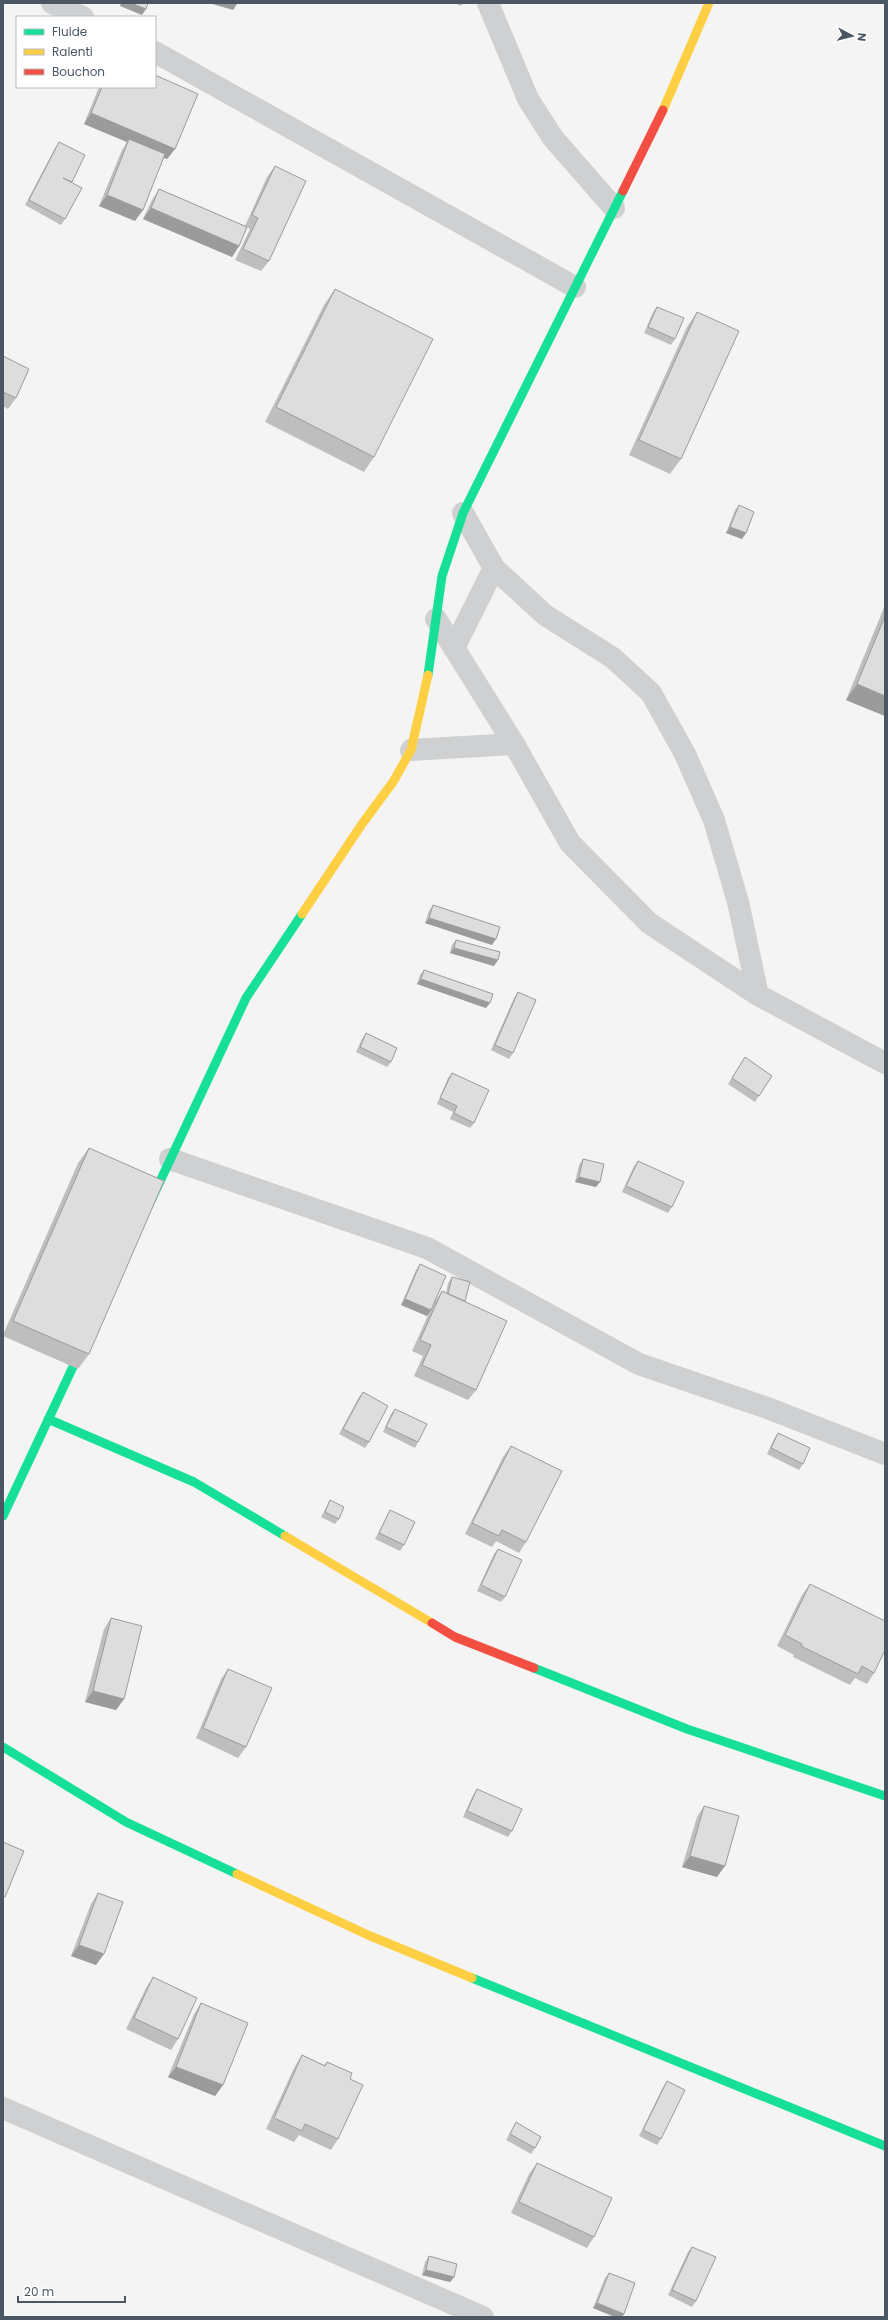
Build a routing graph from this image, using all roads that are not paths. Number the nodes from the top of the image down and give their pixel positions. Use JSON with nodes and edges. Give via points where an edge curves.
{"nodes":[{"id":1,"x":52,"y":3,"type":"edge"},
{"id":2,"x":488,"y":3,"type":"edge"},
{"id":3,"x":709,"y":3,"type":"edge"},
{"id":4,"x":81,"y":16,"type":"edge"},
{"id":5,"x":156,"y":53,"type":"edge"},
{"id":6,"x":614,"y":208,"type":"junction"},
{"id":7,"x":575,"y":287,"type":"junction"},
{"id":8,"x":463,"y":513,"type":"junction"},
{"id":9,"x":494,"y":568,"type":"junction"},
{"id":10,"x":436,"y":619,"type":"junction"},
{"id":11,"x":454,"y":648,"type":"junction"},
{"id":12,"x":514,"y":744,"type":"junction"},
{"id":13,"x":411,"y":750,"type":"junction"},
{"id":14,"x":758,"y":995,"type":"junction"},
{"id":15,"x":885,"y":1062,"type":"edge"},
{"id":16,"x":170,"y":1159,"type":"junction"},
{"id":17,"x":143,"y":1217,"type":"edge"},
{"id":18,"x":89,"y":1333,"type":"edge"},
{"id":19,"x":48,"y":1419,"type":"junction"},
{"id":20,"x":885,"y":1454,"type":"edge"},
{"id":21,"x":3,"y":1516,"type":"edge"},
{"id":22,"x":3,"y":1747,"type":"edge"},
{"id":23,"x":885,"y":1796,"type":"edge"},
{"id":24,"x":3,"y":2108,"type":"edge"},
{"id":25,"x":885,"y":2146,"type":"edge"},
{"id":26,"x":483,"y":2317,"type":"edge"}],
"edges":[{"from":1,"to":4,"type":"street"},
{"from":2,"to":6,"type":"street","via":[[528,99],[553,138]]},
{"from":3,"to":6,"type":"street","via":[[662,113]]},
{"from":5,"to":7,"type":"street"},
{"from":6,"to":7,"type":"street"},
{"from":7,"to":8,"type":"street"},
{"from":8,"to":9,"type":"street"},
{"from":8,"to":10,"type":"street","via":[[442,576]]},
{"from":9,"to":11,"type":"street"},
{"from":9,"to":14,"type":"street","via":[[545,615],[613,658],[651,693],[685,754],[714,820],[738,902]]},
{"from":10,"to":11,"type":"street"},
{"from":10,"to":13,"type":"street","via":[[426,692]]},
{"from":11,"to":12,"type":"street"},
{"from":12,"to":13,"type":"street"},
{"from":12,"to":14,"type":"street","via":[[570,843],[649,923]]},
{"from":13,"to":16,"type":"street","via":[[393,782],[246,998]]},
{"from":14,"to":15,"type":"street"},
{"from":16,"to":17,"type":"street"},
{"from":16,"to":20,"type":"street","via":[[426,1248],[638,1364]]},
{"from":18,"to":19,"type":"street"},
{"from":19,"to":21,"type":"street"},
{"from":19,"to":23,"type":"street","via":[[194,1482],[455,1637],[687,1729]]},
{"from":22,"to":25,"type":"street","via":[[126,1822],[368,1935],[626,2044]]},
{"from":24,"to":26,"type":"street"}]}
